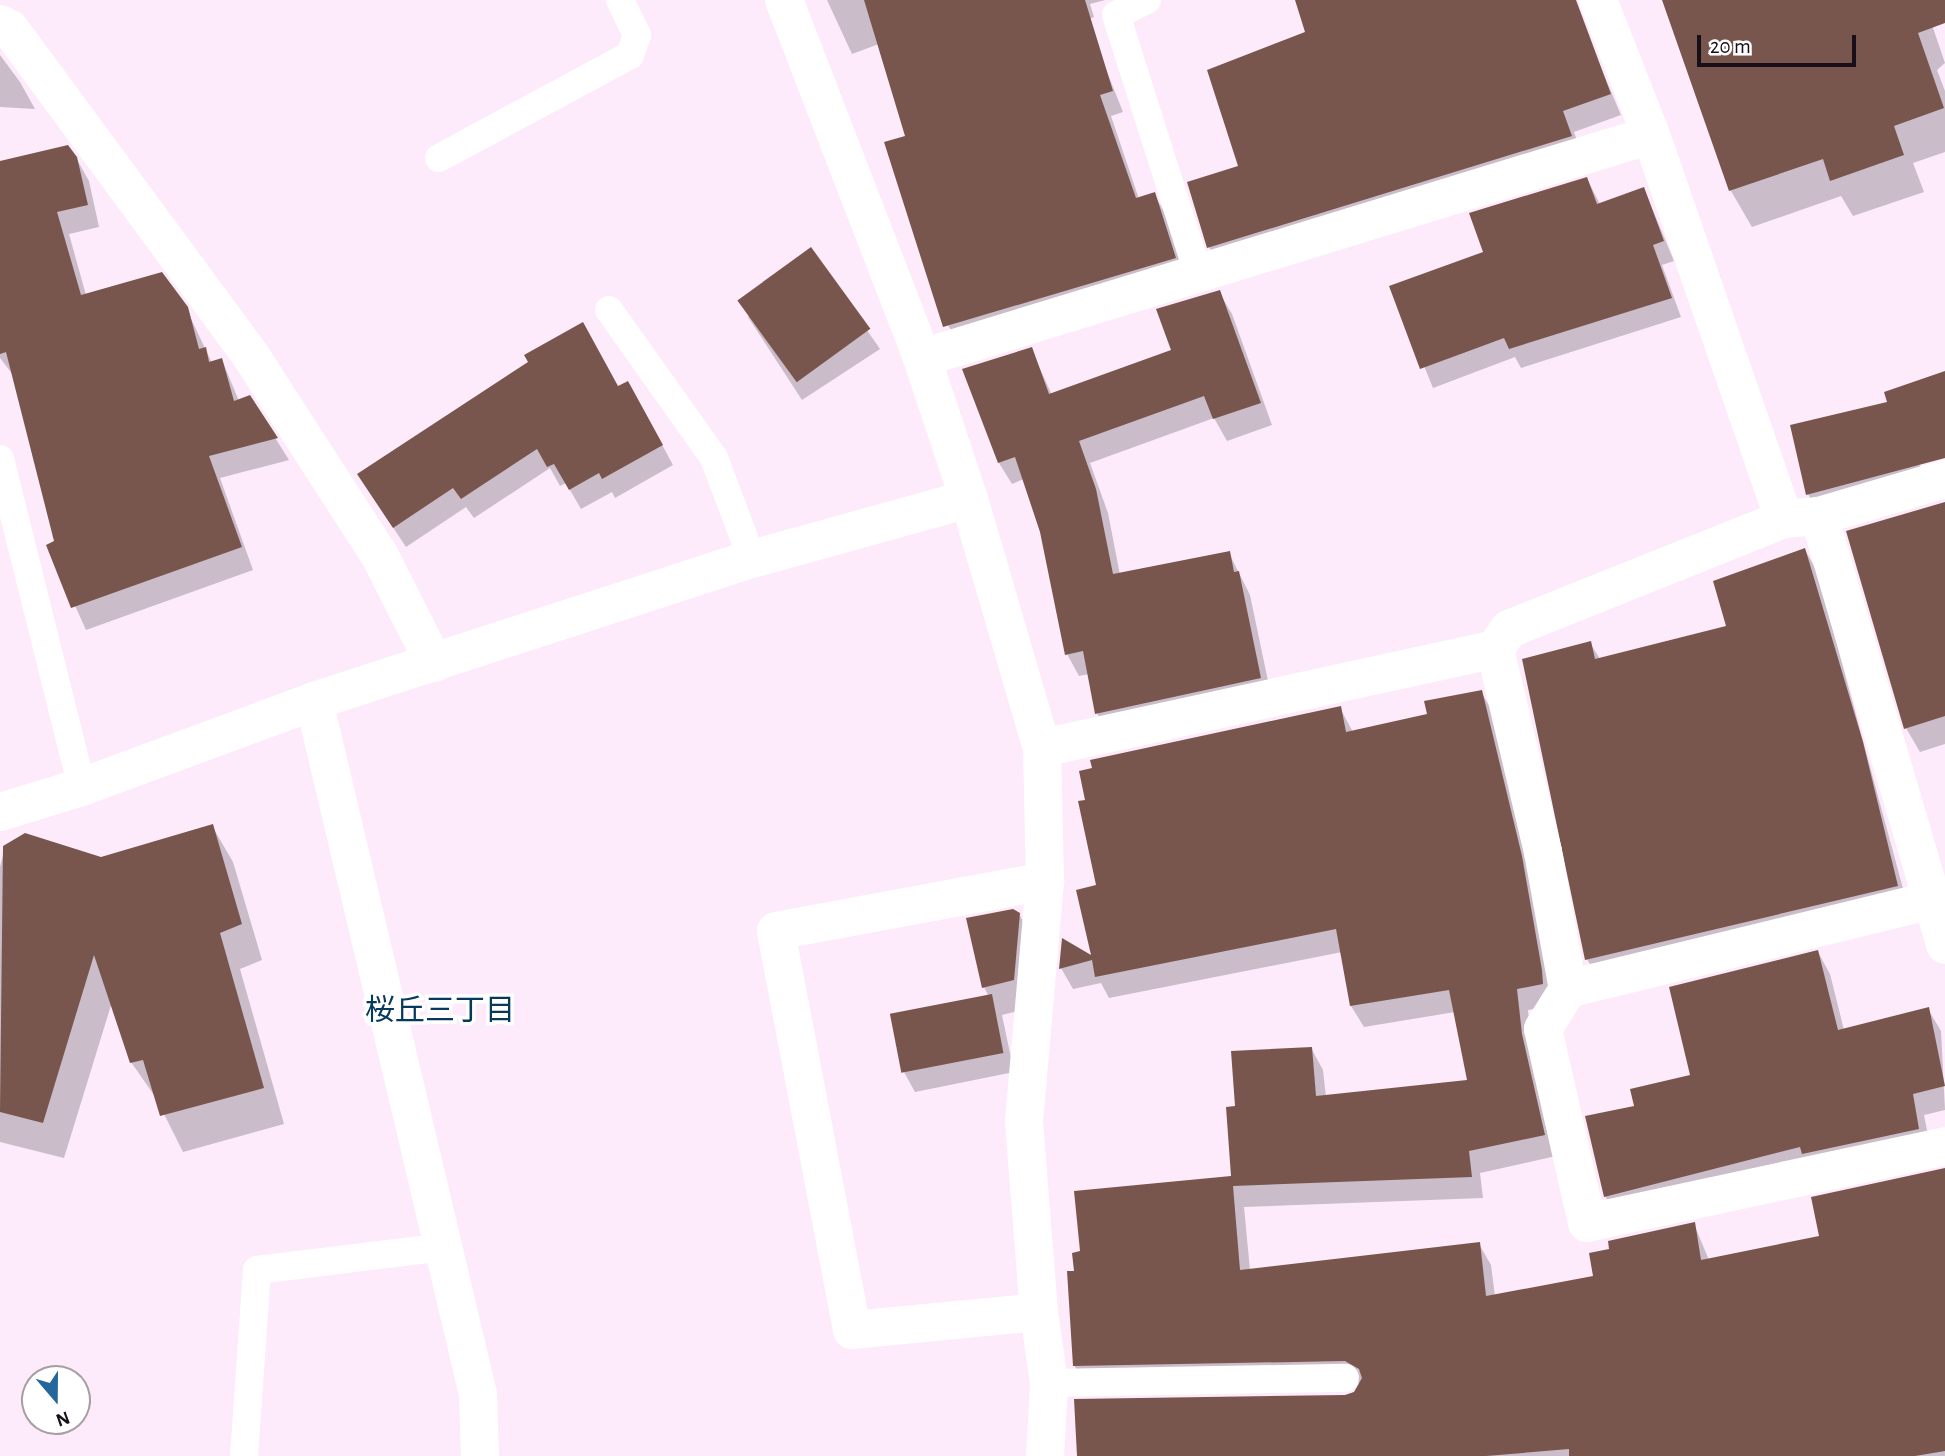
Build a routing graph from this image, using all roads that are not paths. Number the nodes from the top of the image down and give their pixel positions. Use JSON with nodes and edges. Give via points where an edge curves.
{"nodes":[{"id":1,"x":620,"y":0,"type":"edge"},
{"id":2,"x":784,"y":0,"type":"edge"},
{"id":3,"x":1147,"y":0,"type":"edge"},
{"id":4,"x":1598,"y":0,"type":"edge"},
{"id":5,"x":0,"y":24,"type":"edge"},
{"id":6,"x":1651,"y":135,"type":"junction"},
{"id":7,"x":439,"y":158,"type":"dead end"},
{"id":8,"x":1198,"y":273,"type":"junction"},
{"id":9,"x":609,"y":310,"type":"dead end"},
{"id":10,"x":922,"y":358,"type":"junction"},
{"id":11,"x":0,"y":459,"type":"edge"},
{"id":12,"x":1945,"y":479,"type":"edge"},
{"id":13,"x":969,"y":499,"type":"junction"},
{"id":14,"x":1801,"y":518,"type":"junction"},
{"id":15,"x":752,"y":559,"type":"junction"},
{"id":16,"x":1494,"y":649,"type":"junction"},
{"id":17,"x":434,"y":663,"type":"junction"},
{"id":18,"x":314,"y":701,"type":"junction"},
{"id":19,"x":1042,"y":748,"type":"junction"},
{"id":20,"x":82,"y":787,"type":"junction"},
{"id":21,"x":0,"y":812,"type":"edge"},
{"id":22,"x":1045,"y":881,"type":"junction"},
{"id":23,"x":1938,"y":899,"type":"edge"},
{"id":24,"x":1945,"y":946,"type":"edge"},
{"id":25,"x":1568,"y":989,"type":"junction"},
{"id":26,"x":1945,"y":1146,"type":"edge"},
{"id":27,"x":444,"y":1247,"type":"junction"},
{"id":28,"x":1039,"y":1311,"type":"junction"},
{"id":29,"x":1345,"y":1378,"type":"dead end"},
{"id":30,"x":1049,"y":1382,"type":"junction"},
{"id":31,"x":244,"y":1456,"type":"edge"},
{"id":32,"x":480,"y":1456,"type":"edge"},
{"id":33,"x":1045,"y":1456,"type":"edge"}],
"edges":[{"from":1,"to":7,"type":"lane","via":[[637,35],[630,55]]},
{"from":2,"to":10,"type":"street"},
{"from":3,"to":8,"type":"lane","via":[[1116,15]]},
{"from":4,"to":6,"type":"street"},
{"from":5,"to":17,"type":"street","via":[[10,29],[251,356],[380,556]]},
{"from":6,"to":8,"type":"street"},
{"from":6,"to":14,"type":"street"},
{"from":8,"to":10,"type":"street"},
{"from":9,"to":15,"type":"lane","via":[[714,458]]},
{"from":10,"to":13,"type":"street"},
{"from":11,"to":20,"type":"lane"},
{"from":12,"to":14,"type":"street"},
{"from":13,"to":15,"type":"street"},
{"from":13,"to":19,"type":"street"},
{"from":14,"to":16,"type":"street","via":[[1509,629]]},
{"from":14,"to":23,"type":"street"},
{"from":15,"to":17,"type":"street"},
{"from":16,"to":19,"type":"street"},
{"from":16,"to":25,"type":"street","via":[[1543,852]]},
{"from":17,"to":18,"type":"street"},
{"from":18,"to":20,"type":"street"},
{"from":18,"to":27,"type":"street"},
{"from":19,"to":22,"type":"street"},
{"from":20,"to":21,"type":"street"},
{"from":22,"to":28,"type":"street","via":[[1024,1122]]},
{"from":22,"to":28,"type":"street","via":[[776,931],[852,1330]]},
{"from":23,"to":24,"type":"street"},
{"from":23,"to":25,"type":"street"},
{"from":25,"to":26,"type":"street","via":[[1544,1029],[1587,1223]]},
{"from":27,"to":31,"type":"lane","via":[[257,1270]]},
{"from":27,"to":32,"type":"street","via":[[478,1394]]},
{"from":28,"to":30,"type":"street"},
{"from":29,"to":30,"type":"lane"},
{"from":30,"to":33,"type":"street"}]}
